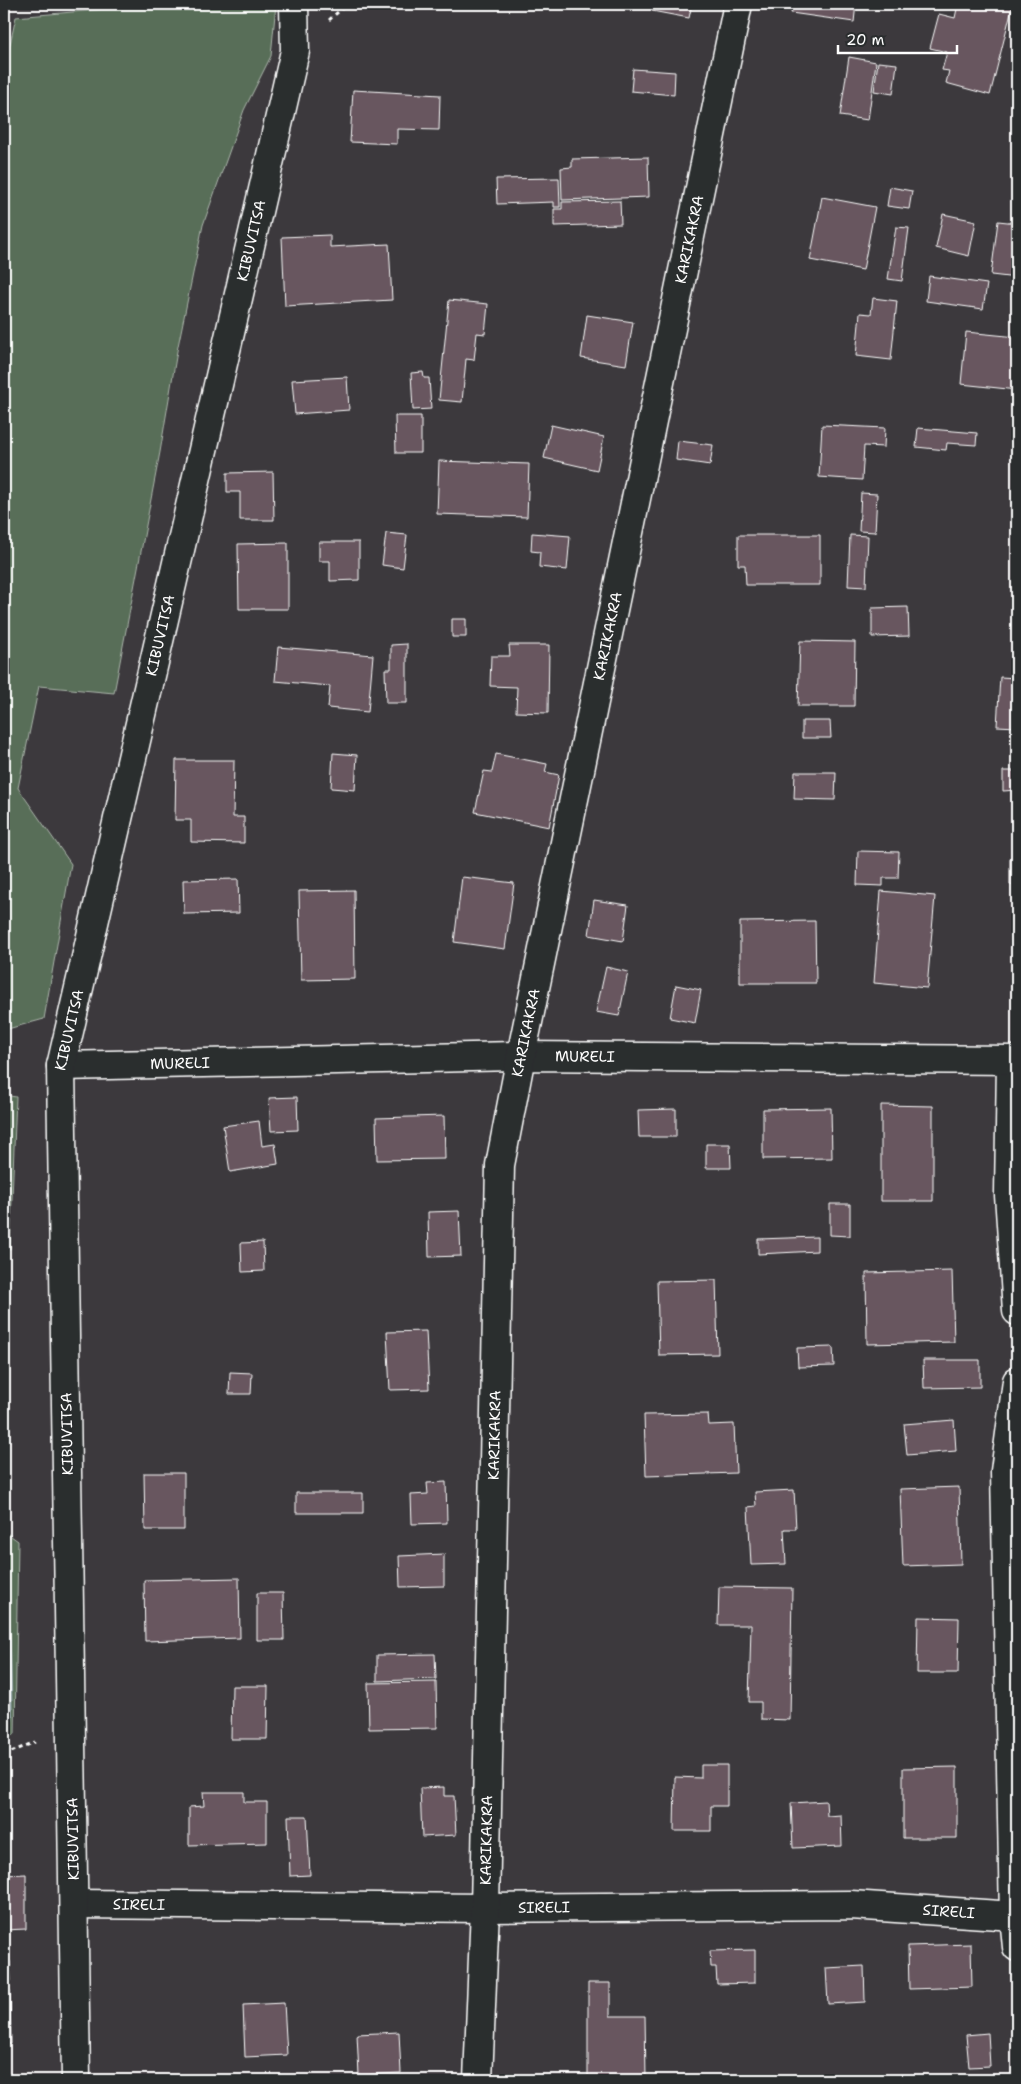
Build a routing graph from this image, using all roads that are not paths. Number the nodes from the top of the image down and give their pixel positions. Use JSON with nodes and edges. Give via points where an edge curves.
{"nodes":[{"id":1,"x":294,"y":4,"type":"edge"},
{"id":2,"x":738,"y":4,"type":"edge"},
{"id":3,"x":520,"y":1056,"type":"junction"},
{"id":4,"x":1014,"y":1061,"type":"edge"},
{"id":5,"x":61,"y":1066,"type":"junction"},
{"id":6,"x":1017,"y":1311,"type":"edge"},
{"id":7,"x":1017,"y":1381,"type":"edge"},
{"id":8,"x":74,"y":1904,"type":"junction"},
{"id":9,"x":485,"y":1908,"type":"junction"},
{"id":10,"x":1014,"y":1916,"type":"junction"},
{"id":11,"x":1017,"y":1947,"type":"edge"},
{"id":12,"x":76,"y":2080,"type":"edge"},
{"id":13,"x":478,"y":2080,"type":"edge"}],
"edges":[{"from":1,"to":5,"type":"street","name":"KIBUVITSA","via":[[295,51]]},
{"from":2,"to":3,"type":"street","name":"KARIKAKRA"},
{"from":3,"to":4,"type":"street","name":"MURELI"},
{"from":3,"to":5,"type":"street","name":"MURELI"},
{"from":3,"to":9,"type":"street","name":"KARIKAKRA","via":[[500,1165]]},
{"from":4,"to":6,"type":"street","via":[[1009,1195]]},
{"from":5,"to":8,"type":"street","name":"KIBUVITSA"},
{"from":7,"to":10,"type":"street","via":[[1005,1471]]},
{"from":8,"to":9,"type":"street","name":"SIRELI"},
{"from":8,"to":12,"type":"street","name":"KIBUVITSA"},
{"from":9,"to":10,"type":"street","name":"SIRELI","via":[[851,1905]]},
{"from":9,"to":13,"type":"street","name":"KARIKAKRA"},
{"from":10,"to":11,"type":"street"}]}
